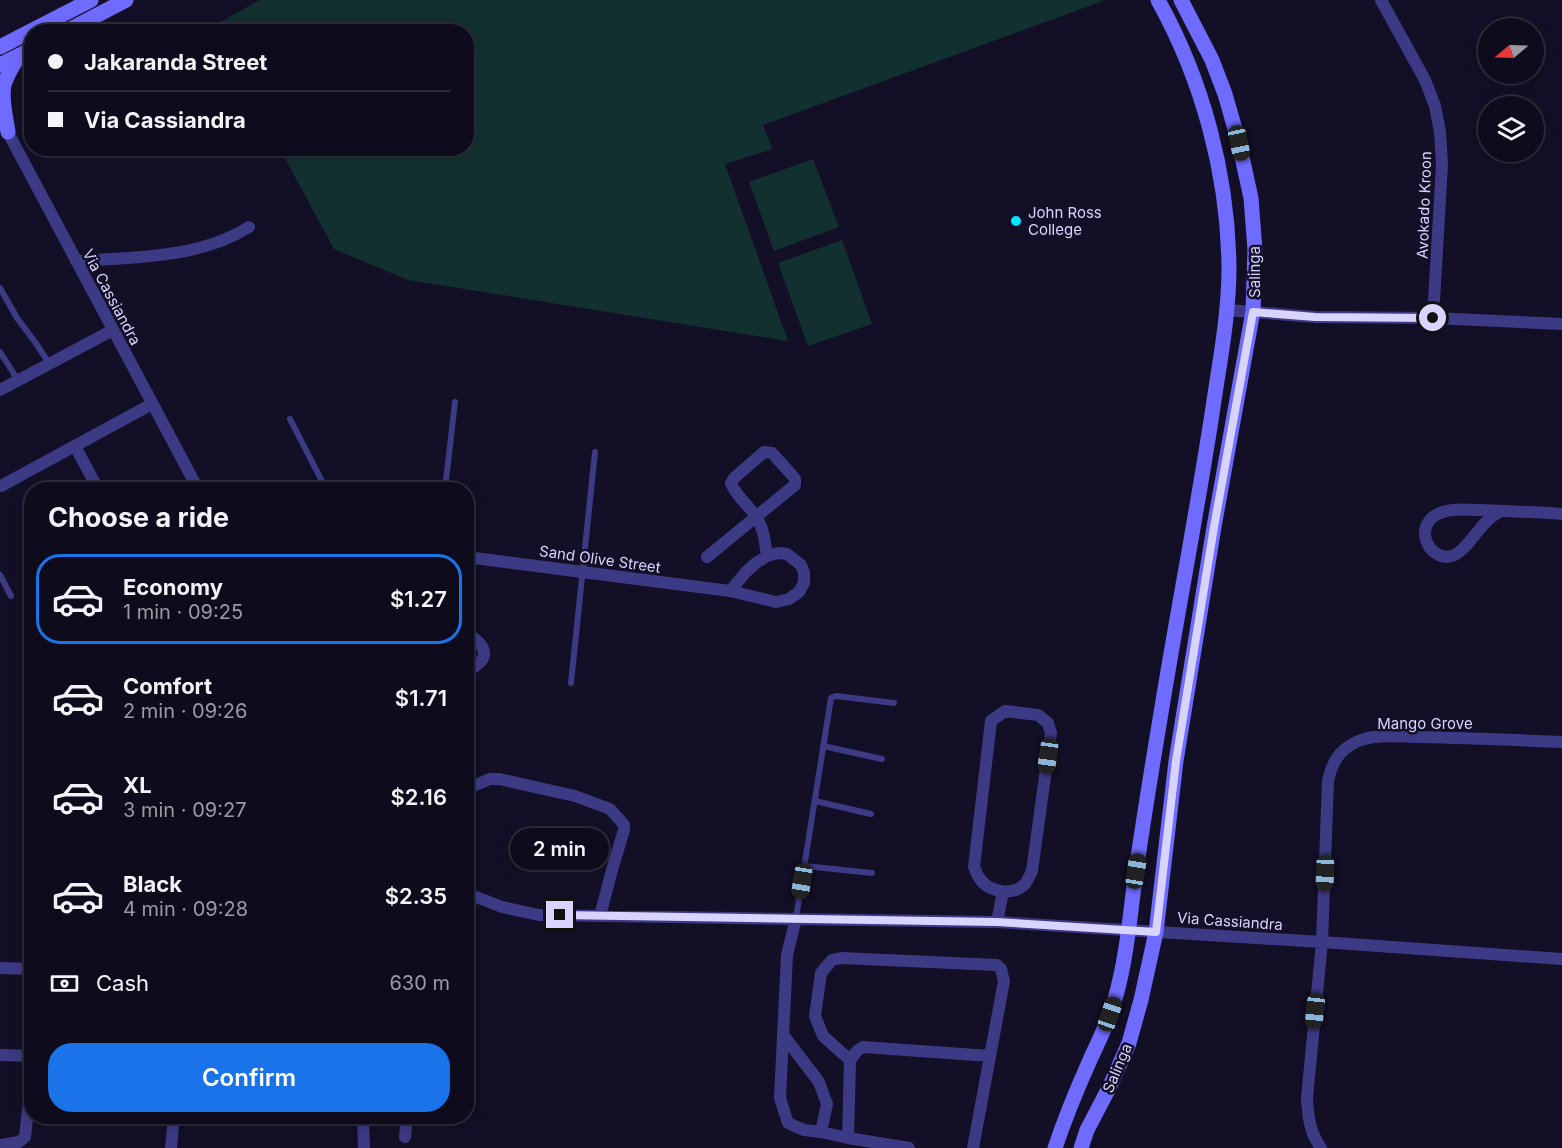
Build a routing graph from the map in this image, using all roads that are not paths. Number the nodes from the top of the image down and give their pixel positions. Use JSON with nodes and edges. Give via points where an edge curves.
{"nodes":[{"id":1,"x":91,"y":0,"type":"edge"},
{"id":2,"x":126,"y":0,"type":"edge"},
{"id":3,"x":1158,"y":0,"type":"edge"},
{"id":4,"x":1181,"y":0,"type":"edge"},
{"id":5,"x":1381,"y":0,"type":"edge"},
{"id":6,"x":45,"y":24,"type":"edge"},
{"id":7,"x":80,"y":24,"type":"edge"},
{"id":8,"x":24,"y":35,"type":"edge"},
{"id":9,"x":0,"y":47,"type":"edge"},
{"id":10,"x":24,"y":53,"type":"edge"},
{"id":11,"x":24,"y":53,"type":"edge"},
{"id":12,"x":0,"y":65,"type":"edge"},
{"id":13,"x":0,"y":118,"type":"edge"},
{"id":14,"x":8,"y":132,"type":"junction"},
{"id":15,"x":249,"y":227,"type":"dead end"},
{"id":16,"x":76,"y":261,"type":"junction"},
{"id":17,"x":0,"y":288,"type":"edge"},
{"id":18,"x":1228,"y":310,"type":"junction"},
{"id":19,"x":1253,"y":312,"type":"junction"},
{"id":20,"x":1433,"y":318,"type":"junction"},
{"id":21,"x":1562,"y":324,"type":"edge"},
{"id":22,"x":112,"y":330,"type":"junction"},
{"id":23,"x":0,"y":352,"type":"edge"},
{"id":24,"x":49,"y":363,"type":"junction"},
{"id":25,"x":18,"y":380,"type":"junction"},
{"id":26,"x":0,"y":390,"type":"edge"},
{"id":27,"x":455,"y":402,"type":"dead end"},
{"id":28,"x":152,"y":404,"type":"junction"},
{"id":29,"x":290,"y":419,"type":"dead end"},
{"id":30,"x":75,"y":446,"type":"junction"},
{"id":31,"x":595,"y":453,"type":"dead end"},
{"id":32,"x":94,"y":482,"type":"edge"},
{"id":33,"x":194,"y":482,"type":"edge"},
{"id":34,"x":322,"y":482,"type":"edge"},
{"id":35,"x":446,"y":482,"type":"edge"},
{"id":36,"x":1,"y":486,"type":"edge"},
{"id":37,"x":1500,"y":511,"type":"junction"},
{"id":38,"x":1562,"y":514,"type":"edge"},
{"id":39,"x":756,"y":516,"type":"junction"},
{"id":40,"x":707,"y":556,"type":"dead end"},
{"id":41,"x":767,"y":556,"type":"junction"},
{"id":42,"x":474,"y":558,"type":"edge"},
{"id":43,"x":582,"y":572,"type":"junction"},
{"id":44,"x":0,"y":575,"type":"edge"},
{"id":45,"x":730,"y":591,"type":"junction"},
{"id":46,"x":11,"y":596,"type":"dead end"},
{"id":47,"x":474,"y":637,"type":"edge"},
{"id":48,"x":474,"y":667,"type":"edge"},
{"id":49,"x":571,"y":683,"type":"dead end"},
{"id":50,"x":894,"y":703,"type":"dead end"},
{"id":51,"x":1562,"y":742,"type":"edge"},
{"id":52,"x":823,"y":746,"type":"junction"},
{"id":53,"x":882,"y":759,"type":"dead end"},
{"id":54,"x":474,"y":786,"type":"edge"},
{"id":55,"x":815,"y":801,"type":"junction"},
{"id":56,"x":872,"y":814,"type":"dead end"},
{"id":57,"x":805,"y":866,"type":"junction"},
{"id":58,"x":872,"y":873,"type":"dead end"},
{"id":59,"x":1003,"y":892,"type":"junction"},
{"id":60,"x":474,"y":896,"type":"edge"},
{"id":61,"x":600,"y":916,"type":"junction"},
{"id":62,"x":796,"y":918,"type":"junction"},
{"id":63,"x":997,"y":922,"type":"junction"},
{"id":64,"x":1129,"y":930,"type":"junction"},
{"id":65,"x":1156,"y":932,"type":"junction"},
{"id":66,"x":1322,"y":942,"type":"junction"},
{"id":67,"x":1562,"y":959,"type":"edge"},
{"id":68,"x":0,"y":968,"type":"edge"},
{"id":69,"x":24,"y":969,"type":"edge"},
{"id":70,"x":784,"y":1036,"type":"junction"},
{"id":71,"x":0,"y":1055,"type":"edge"},
{"id":72,"x":24,"y":1056,"type":"edge"},
{"id":73,"x":990,"y":1056,"type":"junction"},
{"id":74,"x":849,"y":1060,"type":"junction"},
{"id":75,"x":26,"y":1124,"type":"edge"},
{"id":76,"x":173,"y":1124,"type":"edge"},
{"id":77,"x":363,"y":1124,"type":"edge"},
{"id":78,"x":406,"y":1124,"type":"edge"},
{"id":79,"x":821,"y":1132,"type":"junction"},
{"id":80,"x":405,"y":1137,"type":"dead end"},
{"id":81,"x":848,"y":1138,"type":"junction"},
{"id":82,"x":0,"y":1145,"type":"edge"},
{"id":83,"x":171,"y":1148,"type":"edge"},
{"id":84,"x":364,"y":1148,"type":"edge"},
{"id":85,"x":909,"y":1148,"type":"edge"},
{"id":86,"x":973,"y":1148,"type":"edge"},
{"id":87,"x":1055,"y":1148,"type":"edge"},
{"id":88,"x":1081,"y":1148,"type":"edge"},
{"id":89,"x":1322,"y":1148,"type":"edge"}],
"edges":[{"from":1,"to":6,"type":"street"},
{"from":2,"to":7,"type":"street"},
{"from":3,"to":18,"type":"street","name":"Salinga","via":[[1198,89],[1210,128],[1226,224]]},
{"from":4,"to":19,"type":"street","name":"Salinga","via":[[1212,60],[1239,143],[1251,198],[1255,250]]},
{"from":5,"to":20,"type":"street","name":"Avokado Kroon","via":[[1425,81],[1440,132],[1442,165]]},
{"from":8,"to":9,"type":"street"},
{"from":10,"to":12,"type":"street"},
{"from":11,"to":14,"type":"street","via":[[5,84]]},
{"from":13,"to":14,"type":"street","name":"Via Cassiandra"},
{"from":14,"to":16,"type":"street","name":"Via Cassiandra"},
{"from":15,"to":16,"type":"street","via":[[196,249]]},
{"from":16,"to":22,"type":"street","name":"Via Cassiandra"},
{"from":17,"to":24,"type":"lane"},
{"from":18,"to":19,"type":"street"},
{"from":18,"to":64,"type":"street","name":"Salinga"},
{"from":19,"to":20,"type":"street"},
{"from":19,"to":65,"type":"street","name":"Salinga","via":[[1178,749]]},
{"from":20,"to":21,"type":"street"},
{"from":22,"to":24,"type":"street"},
{"from":22,"to":28,"type":"street","name":"Via Cassiandra"},
{"from":23,"to":25,"type":"lane"},
{"from":24,"to":25,"type":"street"},
{"from":25,"to":26,"type":"street"},
{"from":27,"to":35,"type":"lane"},
{"from":28,"to":30,"type":"street"},
{"from":28,"to":33,"type":"street","name":"Via Cassiandra"},
{"from":29,"to":34,"type":"lane"},
{"from":30,"to":32,"type":"street"},
{"from":30,"to":36,"type":"street"},
{"from":31,"to":43,"type":"lane"},
{"from":37,"to":37,"type":"street","via":[[1451,510],[1435,515],[1425,528],[1426,540],[1434,552],[1451,556]]},
{"from":37,"to":38,"type":"street"},
{"from":39,"to":39,"type":"street","via":[[796,482],[768,452],[760,453],[731,483]]},
{"from":39,"to":40,"type":"street"},
{"from":39,"to":41,"type":"street"},
{"from":41,"to":45,"type":"street"},
{"from":41,"to":45,"type":"street","name":"Sand Olive Street","via":[[786,554],[801,565],[804,583],[799,591],[776,602]]},
{"from":42,"to":43,"type":"street","name":"Sand Olive Street"},
{"from":43,"to":45,"type":"street","name":"Sand Olive Street"},
{"from":43,"to":49,"type":"lane"},
{"from":44,"to":46,"type":"lane"},
{"from":47,"to":48,"type":"street","via":[[484,653]]},
{"from":50,"to":52,"type":"lane","via":[[833,696]]},
{"from":51,"to":66,"type":"street","name":"Mango Grove","via":[[1378,736],[1346,748],[1331,766],[1328,781]]},
{"from":52,"to":53,"type":"lane"},
{"from":52,"to":55,"type":"lane"},
{"from":54,"to":61,"type":"street","via":[[498,779],[575,796],[615,813],[624,830]]},
{"from":55,"to":56,"type":"lane"},
{"from":55,"to":57,"type":"lane"},
{"from":57,"to":58,"type":"lane"},
{"from":57,"to":62,"type":"lane"},
{"from":59,"to":59,"type":"street","via":[[986,885],[974,867],[991,721],[1005,711],[1038,715],[1052,733],[1032,871],[1018,889]]},
{"from":59,"to":63,"type":"street"},
{"from":60,"to":61,"type":"street","name":"Via Cassiandra","via":[[539,915]]},
{"from":61,"to":62,"type":"street","name":"Via Cassiandra"},
{"from":62,"to":63,"type":"street","name":"Via Cassiandra"},
{"from":62,"to":70,"type":"street","via":[[787,955]]},
{"from":63,"to":64,"type":"street","name":"Via Cassiandra"},
{"from":64,"to":65,"type":"street","name":"Via Cassiandra"},
{"from":64,"to":87,"type":"street","name":"Salinga","via":[[1115,998]]},
{"from":65,"to":66,"type":"street","name":"Via Cassiandra"},
{"from":65,"to":88,"type":"street","name":"Salinga","via":[[1128,1043]]},
{"from":66,"to":67,"type":"street","name":"Via Cassiandra"},
{"from":66,"to":89,"type":"street","name":"Mango Grove","via":[[1307,1098],[1308,1120]]},
{"from":68,"to":69,"type":"street"},
{"from":70,"to":79,"type":"street","via":[[819,1082],[827,1104]]},
{"from":70,"to":79,"type":"street","via":[[780,1098],[788,1123]]},
{"from":71,"to":72,"type":"street"},
{"from":73,"to":74,"type":"street","via":[[863,1047]]},
{"from":73,"to":74,"type":"street","via":[[1004,981],[997,965],[841,958],[831,960],[821,973],[815,1016],[823,1036]]},
{"from":73,"to":86,"type":"street"},
{"from":74,"to":81,"type":"street"},
{"from":75,"to":82,"type":"street","via":[[25,1137],[19,1142]]},
{"from":76,"to":83,"type":"street"},
{"from":77,"to":84,"type":"street"},
{"from":78,"to":80,"type":"street"},
{"from":79,"to":81,"type":"street"},
{"from":81,"to":85,"type":"street"}]}
